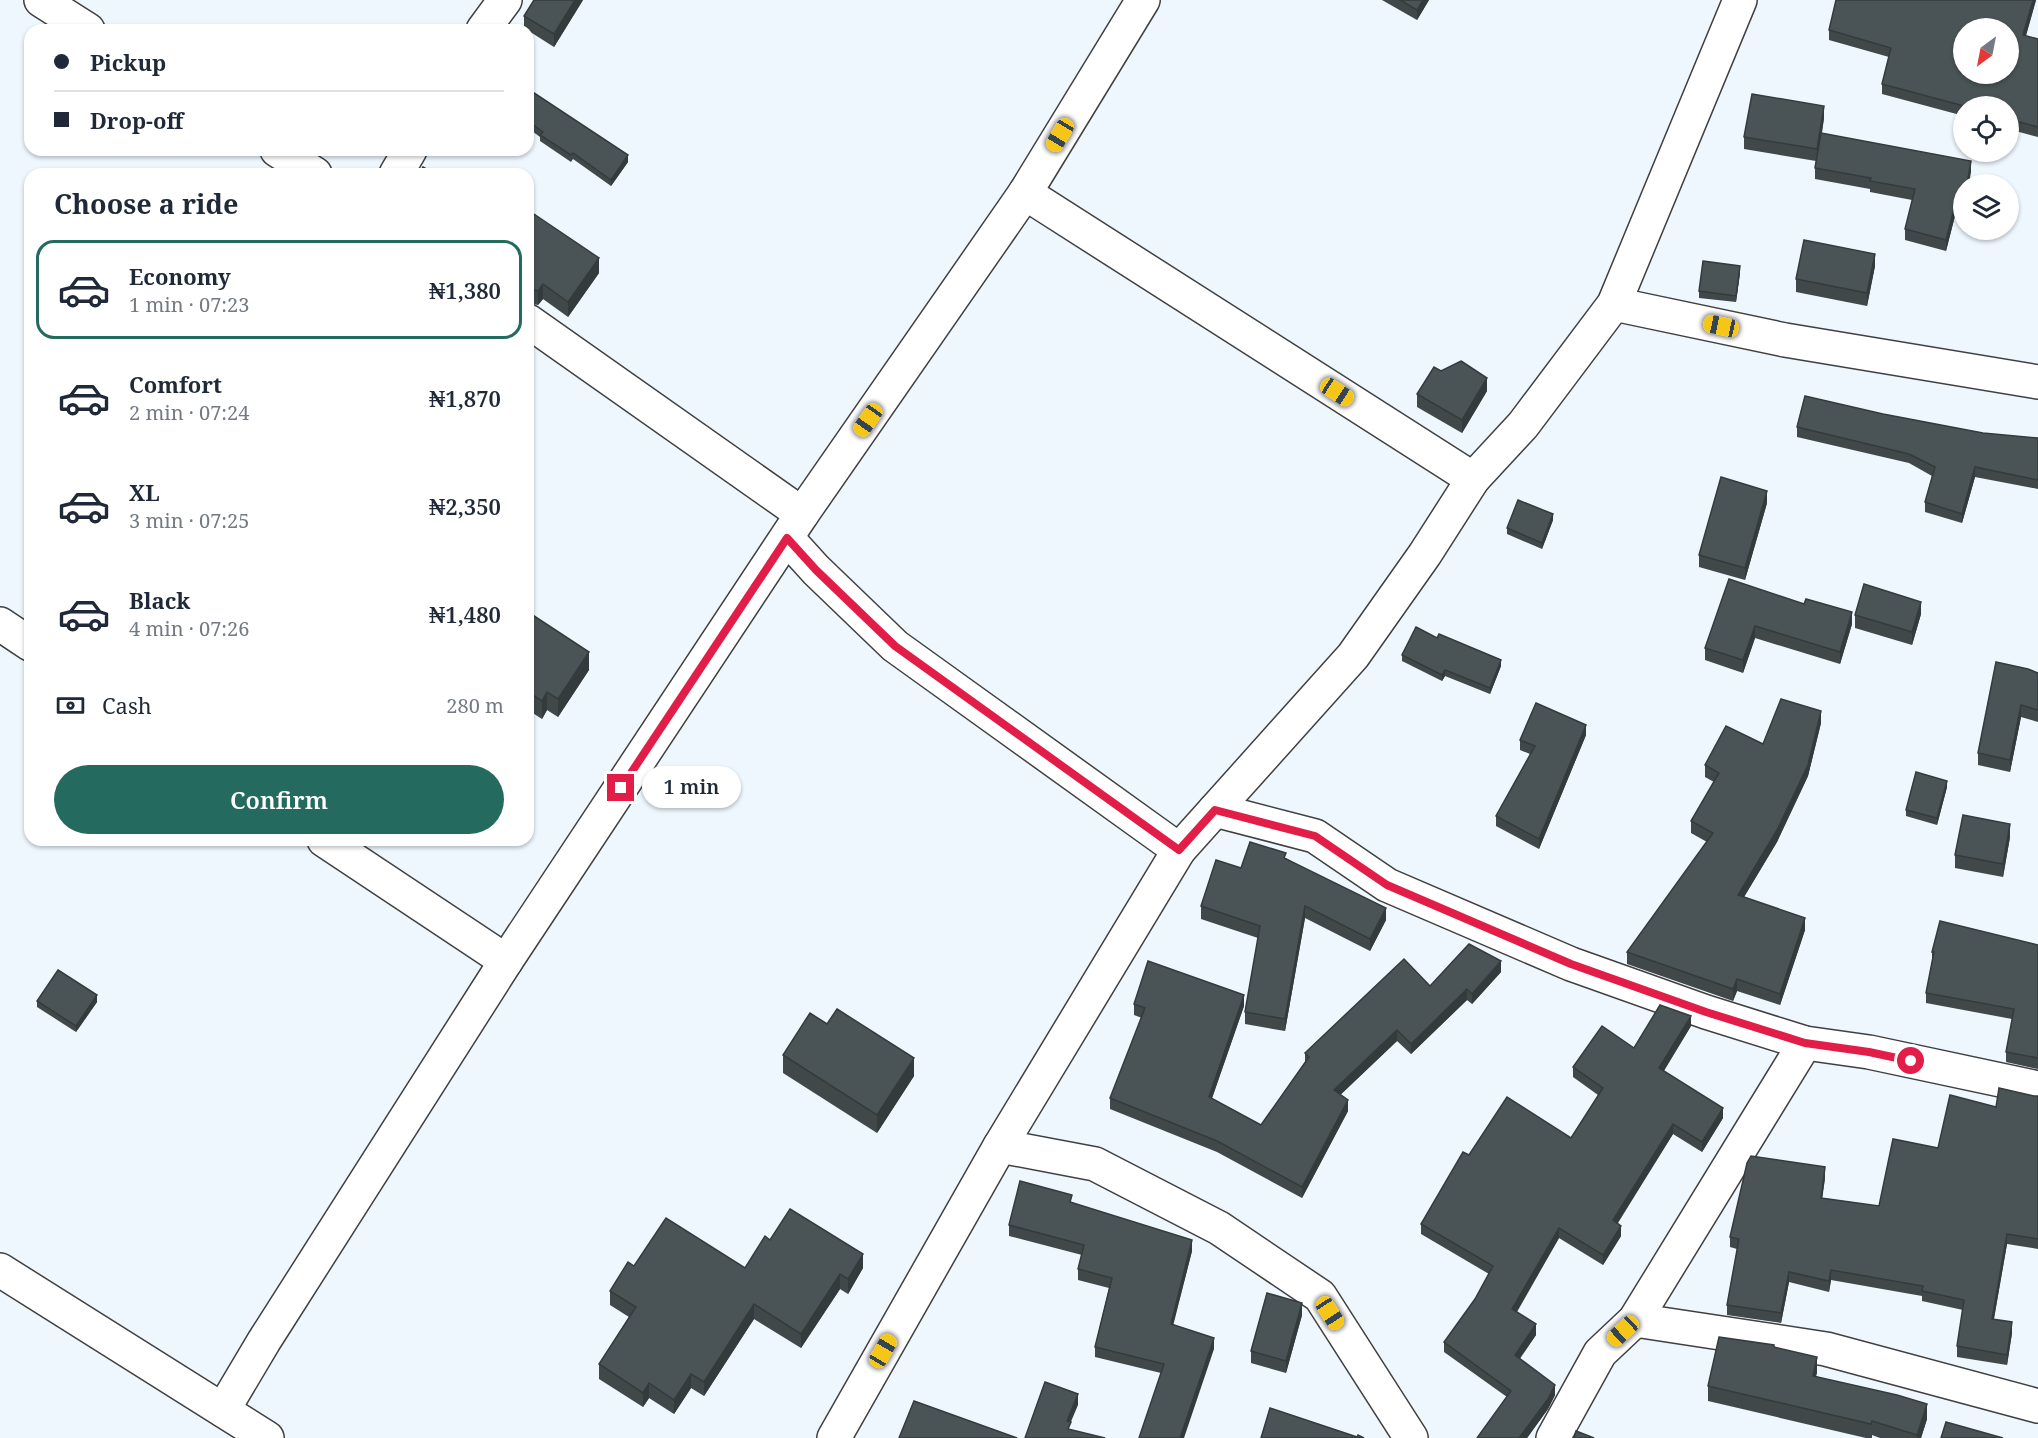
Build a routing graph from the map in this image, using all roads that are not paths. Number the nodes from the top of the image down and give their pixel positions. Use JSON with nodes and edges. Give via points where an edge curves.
{"nodes":[{"id":1,"x":41,"y":0,"type":"edge"},
{"id":2,"x":505,"y":0,"type":"edge"},
{"id":3,"x":1143,"y":0,"type":"edge"},
{"id":4,"x":1740,"y":0,"type":"edge"},
{"id":5,"x":79,"y":24,"type":"edge"},
{"id":6,"x":487,"y":24,"type":"edge"},
{"id":7,"x":286,"y":156,"type":"edge"},
{"id":8,"x":306,"y":168,"type":"edge"},
{"id":9,"x":1025,"y":193,"type":"junction"},
{"id":10,"x":1614,"y":304,"type":"junction"},
{"id":11,"x":534,"y":326,"type":"edge"},
{"id":12,"x":2038,"y":382,"type":"edge"},
{"id":13,"x":1473,"y":479,"type":"junction"},
{"id":14,"x":794,"y":526,"type":"junction"},
{"id":15,"x":0,"y":624,"type":"edge"},
{"id":16,"x":24,"y":640,"type":"edge"},
{"id":17,"x":1215,"y":810,"type":"junction"},
{"id":18,"x":333,"y":846,"type":"edge"},
{"id":19,"x":1179,"y":850,"type":"junction"},
{"id":20,"x":506,"y":961,"type":"junction"},
{"id":21,"x":1805,"y":1043,"type":"junction"},
{"id":22,"x":2038,"y":1088,"type":"edge"},
{"id":23,"x":1000,"y":1146,"type":"junction"},
{"id":24,"x":0,"y":1270,"type":"edge"},
{"id":25,"x":1635,"y":1320,"type":"junction"},
{"id":26,"x":2038,"y":1406,"type":"edge"},
{"id":27,"x":224,"y":1410,"type":"junction"},
{"id":28,"x":267,"y":1438,"type":"edge"},
{"id":29,"x":834,"y":1438,"type":"edge"},
{"id":30,"x":1411,"y":1438,"type":"edge"},
{"id":31,"x":1553,"y":1438,"type":"edge"}],
"edges":[{"from":1,"to":5,"type":"street"},
{"from":2,"to":6,"type":"street"},
{"from":3,"to":9,"type":"street"},
{"from":4,"to":10,"type":"street"},
{"from":7,"to":8,"type":"street"},
{"from":9,"to":13,"type":"street"},
{"from":9,"to":14,"type":"street"},
{"from":10,"to":12,"type":"street","via":[[1785,340]]},
{"from":10,"to":13,"type":"street","via":[[1522,425]]},
{"from":11,"to":14,"type":"street"},
{"from":13,"to":17,"type":"street","via":[[1353,656]]},
{"from":14,"to":19,"type":"street","via":[[816,570],[895,646]]},
{"from":14,"to":20,"type":"street"},
{"from":15,"to":16,"type":"street"},
{"from":17,"to":19,"type":"street"},
{"from":17,"to":21,"type":"street","via":[[1315,836],[1387,885],[1571,964]]},
{"from":18,"to":20,"type":"street"},
{"from":19,"to":23,"type":"street"},
{"from":20,"to":27,"type":"street"},
{"from":21,"to":22,"type":"street","via":[[1869,1052]]},
{"from":21,"to":25,"type":"street"},
{"from":23,"to":29,"type":"street"},
{"from":23,"to":30,"type":"street","via":[[1095,1164],[1219,1228],[1320,1296]]},
{"from":24,"to":27,"type":"street"},
{"from":25,"to":26,"type":"street","via":[[1826,1349]]},
{"from":25,"to":31,"type":"street","via":[[1600,1353]]},
{"from":27,"to":28,"type":"street"}]}
